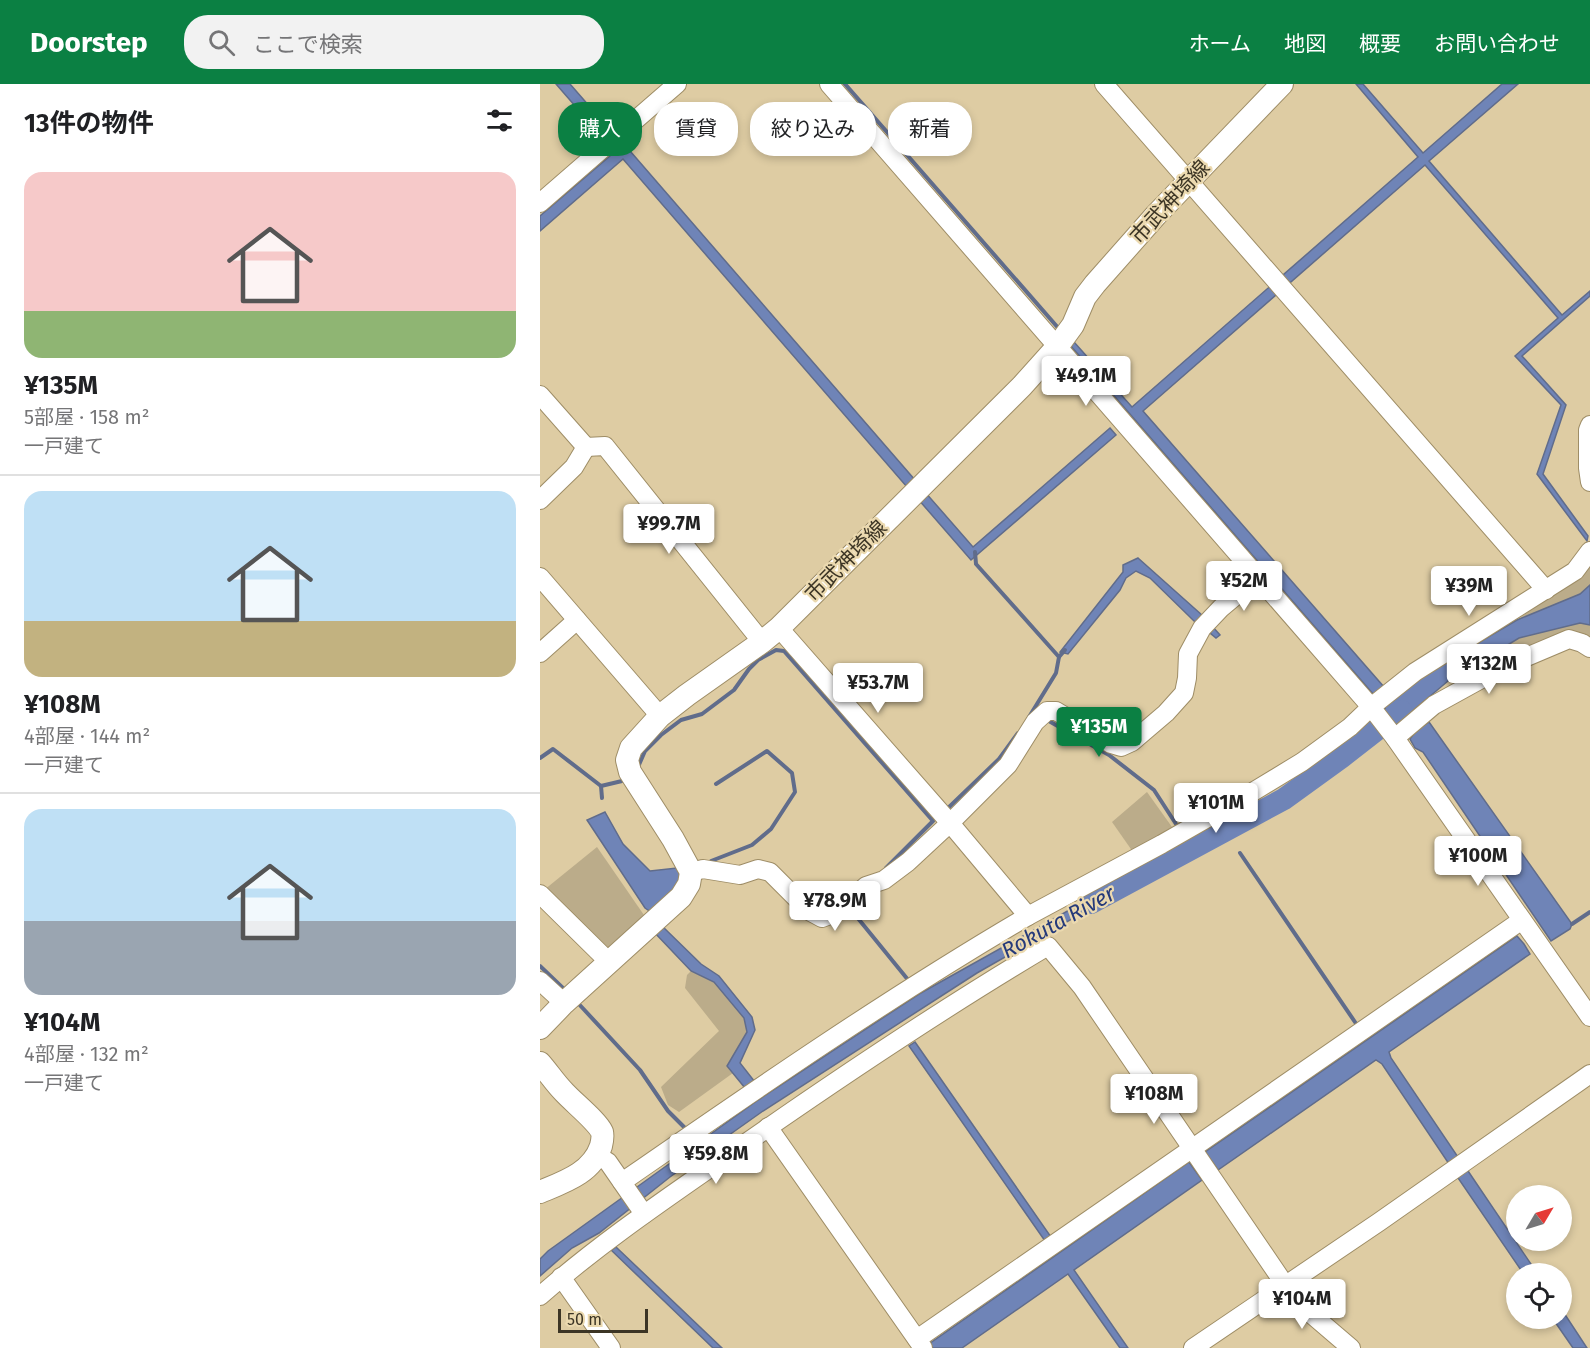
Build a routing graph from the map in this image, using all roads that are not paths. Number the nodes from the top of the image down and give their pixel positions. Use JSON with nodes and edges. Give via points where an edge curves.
{"nodes":[{"id":1,"x":677,"y":84,"type":"edge"},
{"id":2,"x":829,"y":84,"type":"edge"},
{"id":3,"x":1104,"y":84,"type":"edge"},
{"id":4,"x":1282,"y":84,"type":"edge"},
{"id":5,"x":1190,"y":181,"type":"junction"},
{"id":6,"x":540,"y":203,"type":"edge"},
{"id":7,"x":1057,"y":347,"type":"junction"},
{"id":8,"x":540,"y":394,"type":"edge"},
{"id":9,"x":1590,"y":425,"type":"edge"},
{"id":10,"x":586,"y":447,"type":"junction"},
{"id":11,"x":1590,"y":482,"type":"edge"},
{"id":12,"x":540,"y":500,"type":"edge"},
{"id":13,"x":1590,"y":551,"type":"edge"},
{"id":14,"x":540,"y":577,"type":"edge"},
{"id":15,"x":1258,"y":577,"type":"junction"},
{"id":16,"x":1546,"y":590,"type":"junction"},
{"id":17,"x":577,"y":620,"type":"junction"},
{"id":18,"x":770,"y":635,"type":"junction"},
{"id":19,"x":1590,"y":648,"type":"edge"},
{"id":20,"x":540,"y":653,"type":"edge"},
{"id":21,"x":1371,"y":707,"type":"junction"},
{"id":22,"x":660,"y":716,"type":"junction"},
{"id":23,"x":1395,"y":738,"type":"junction"},
{"id":24,"x":950,"y":823,"type":"junction"},
{"id":25,"x":691,"y":872,"type":"junction"},
{"id":26,"x":540,"y":894,"type":"edge"},
{"id":27,"x":1028,"y":916,"type":"junction"},
{"id":28,"x":1522,"y":920,"type":"junction"},
{"id":29,"x":609,"y":962,"type":"junction"},
{"id":30,"x":540,"y":981,"type":"edge"},
{"id":31,"x":564,"y":1004,"type":"junction"},
{"id":32,"x":1590,"y":1017,"type":"edge"},
{"id":33,"x":540,"y":1028,"type":"edge"},
{"id":34,"x":540,"y":1063,"type":"edge"},
{"id":35,"x":1590,"y":1074,"type":"edge"},
{"id":36,"x":768,"y":1127,"type":"junction"},
{"id":37,"x":1192,"y":1149,"type":"junction"},
{"id":38,"x":597,"y":1155,"type":"junction"},
{"id":39,"x":622,"y":1182,"type":"junction"},
{"id":40,"x":540,"y":1192,"type":"edge"},
{"id":41,"x":644,"y":1214,"type":"junction"},
{"id":42,"x":561,"y":1277,"type":"junction"},
{"id":43,"x":1285,"y":1286,"type":"junction"},
{"id":44,"x":540,"y":1296,"type":"edge"},
{"id":45,"x":920,"y":1344,"type":"edge"},
{"id":46,"x":611,"y":1348,"type":"edge"},
{"id":47,"x":1193,"y":1348,"type":"edge"},
{"id":48,"x":1351,"y":1348,"type":"edge"}],
"edges":[{"from":1,"to":6,"type":"street"},
{"from":2,"to":7,"type":"street"},
{"from":3,"to":5,"type":"street"},
{"from":4,"to":5,"type":"main road","name":"市武神埼線"},
{"from":5,"to":7,"type":"main road","name":"市武神埼線","via":[[1095,284]]},
{"from":5,"to":16,"type":"street"},
{"from":7,"to":15,"type":"street"},
{"from":7,"to":18,"type":"main road","name":"市武神埼線"},
{"from":8,"to":10,"type":"street"},
{"from":9,"to":11,"type":"street"},
{"from":10,"to":12,"type":"street","via":[[574,467]]},
{"from":10,"to":18,"type":"street","via":[[605,446]]},
{"from":13,"to":16,"type":"street","via":[[1575,571]]},
{"from":14,"to":17,"type":"street"},
{"from":15,"to":21,"type":"street"},
{"from":15,"to":24,"type":"street","via":[[1205,625],[1188,654],[1184,693],[1132,741],[1121,747],[1111,744],[1056,711],[1047,711],[1035,722],[1008,765]]},
{"from":16,"to":21,"type":"street","via":[[1415,672]]},
{"from":17,"to":20,"type":"street"},
{"from":17,"to":22,"type":"street"},
{"from":18,"to":22,"type":"main road","name":"市武神埼線"},
{"from":18,"to":24,"type":"street"},
{"from":19,"to":23,"type":"street","via":[[1569,639],[1503,667],[1434,705]]},
{"from":21,"to":23,"type":"street"},
{"from":21,"to":27,"type":"street","via":[[1350,728],[1302,762]]},
{"from":22,"to":25,"type":"main road","name":"市武神埼線","via":[[638,738],[627,760],[630,772]]},
{"from":23,"to":28,"type":"street"},
{"from":24,"to":25,"type":"street","via":[[884,880],[866,886],[835,913],[822,918],[809,912],[770,872]]},
{"from":24,"to":27,"type":"street"},
{"from":25,"to":29,"type":"main road","via":[[681,897]]},
{"from":26,"to":29,"type":"street"},
{"from":27,"to":39,"type":"street","via":[[856,1022]]},
{"from":28,"to":32,"type":"street"},
{"from":28,"to":37,"type":"street"},
{"from":29,"to":31,"type":"main road"},
{"from":30,"to":31,"type":"street"},
{"from":31,"to":33,"type":"main road"},
{"from":34,"to":38,"type":"main road","via":[[602,1133]]},
{"from":35,"to":43,"type":"street"},
{"from":36,"to":37,"type":"street","via":[[908,1032],[1048,946],[1082,987]]},
{"from":36,"to":41,"type":"street"},
{"from":36,"to":45,"type":"street"},
{"from":37,"to":43,"type":"street"},
{"from":37,"to":45,"type":"street"},
{"from":38,"to":39,"type":"street","via":[[608,1162]]},
{"from":38,"to":40,"type":"main road","via":[[585,1170]]},
{"from":39,"to":41,"type":"street"},
{"from":41,"to":42,"type":"street"},
{"from":42,"to":44,"type":"street"},
{"from":42,"to":46,"type":"street"},
{"from":43,"to":47,"type":"street"},
{"from":43,"to":48,"type":"street","via":[[1296,1301]]}]}
